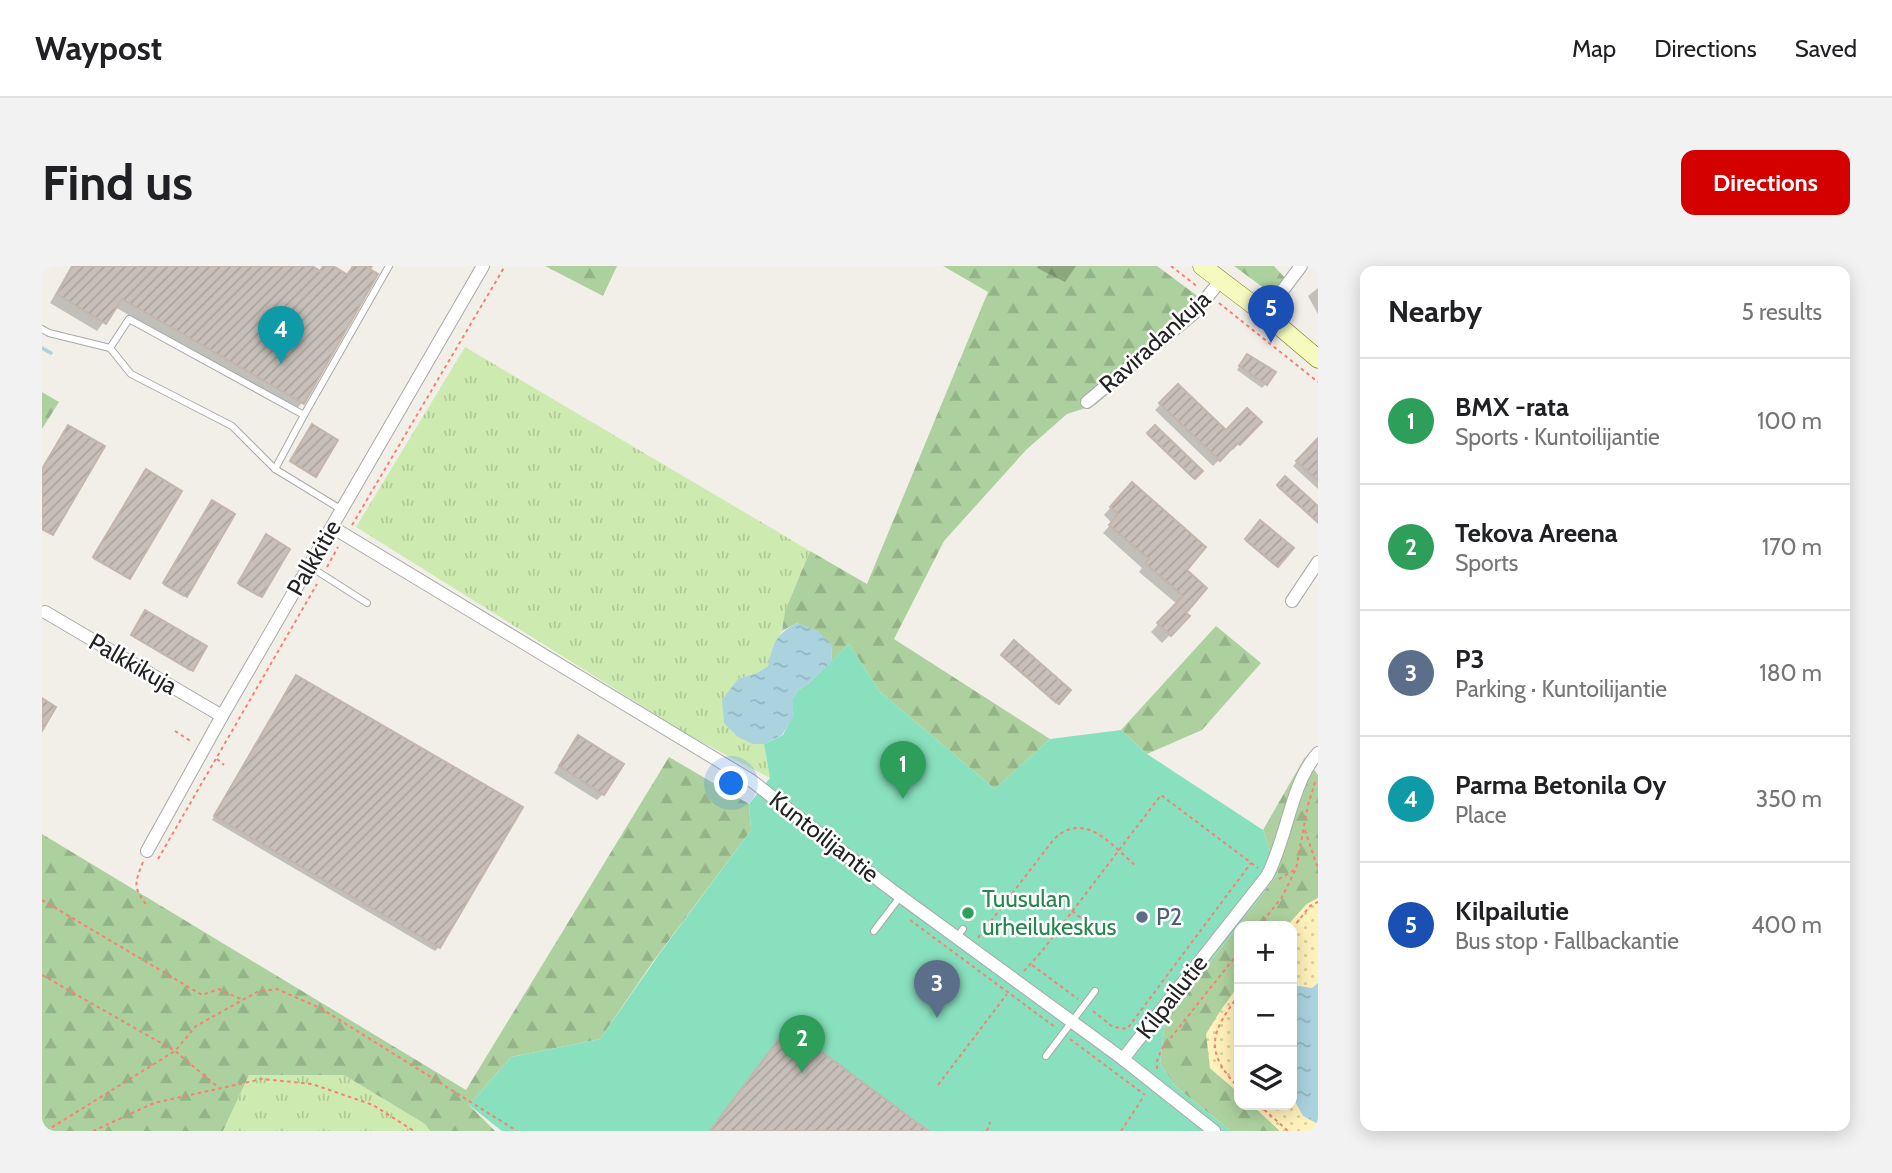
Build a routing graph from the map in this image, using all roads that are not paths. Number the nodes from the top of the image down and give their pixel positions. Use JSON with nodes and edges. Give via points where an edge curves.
{"nodes":[{"id":1,"x":389,"y":266,"type":"edge"},
{"id":2,"x":483,"y":266,"type":"edge"},
{"id":3,"x":1202,"y":266,"type":"edge"},
{"id":4,"x":1301,"y":266,"type":"edge"},
{"id":5,"x":1221,"y":281,"type":"junction"},
{"id":6,"x":1265,"y":314,"type":"junction"},
{"id":7,"x":42,"y":329,"type":"edge"},
{"id":8,"x":110,"y":348,"type":"junction"},
{"id":9,"x":1318,"y":359,"type":"edge"},
{"id":10,"x":1087,"y":402,"type":"dead end"},
{"id":11,"x":304,"y":415,"type":"junction"},
{"id":12,"x":275,"y":469,"type":"junction"},
{"id":13,"x":342,"y":510,"type":"junction"},
{"id":14,"x":332,"y":527,"type":"junction"},
{"id":15,"x":1318,"y":562,"type":"edge"},
{"id":16,"x":309,"y":566,"type":"junction"},
{"id":17,"x":1292,"y":601,"type":"dead end"},
{"id":18,"x":367,"y":603,"type":"dead end"},
{"id":19,"x":45,"y":612,"type":"dead end"},
{"id":20,"x":222,"y":716,"type":"junction"},
{"id":21,"x":1318,"y":753,"type":"edge"},
{"id":22,"x":153,"y":855,"type":"road end"},
{"id":23,"x":897,"y":902,"type":"junction"},
{"id":24,"x":874,"y":931,"type":"dead end"},
{"id":25,"x":1095,"y":991,"type":"dead end"},
{"id":26,"x":1071,"y":1022,"type":"junction"},
{"id":27,"x":1046,"y":1056,"type":"dead end"},
{"id":28,"x":1123,"y":1059,"type":"junction"},
{"id":29,"x":1214,"y":1131,"type":"edge"}],
"edges":[{"from":1,"to":11,"type":"lane"},
{"from":2,"to":13,"type":"street","name":"Palkkitie"},
{"from":3,"to":5,"type":"street"},
{"from":4,"to":6,"type":"street"},
{"from":5,"to":6,"type":"street"},
{"from":5,"to":10,"type":"street","name":"Raviradankuja","via":[[1194,313]]},
{"from":6,"to":9,"type":"street"},
{"from":7,"to":8,"type":"lane"},
{"from":8,"to":11,"type":"lane","via":[[129,320]]},
{"from":8,"to":12,"type":"lane","via":[[131,374],[232,426]]},
{"from":11,"to":12,"type":"lane"},
{"from":12,"to":13,"type":"lane"},
{"from":13,"to":14,"type":"street","name":"Palkkitie"},
{"from":14,"to":16,"type":"street","name":"Palkkitie"},
{"from":14,"to":23,"type":"street","name":"Kuntoilijantie","via":[[752,780]]},
{"from":15,"to":17,"type":"street"},
{"from":16,"to":18,"type":"lane"},
{"from":16,"to":20,"type":"street","name":"Palkkitie"},
{"from":19,"to":20,"type":"street","name":"Palkkikuja"},
{"from":20,"to":22,"type":"street","name":"Palkkitie"},
{"from":21,"to":28,"type":"street","name":"Kilpailutie","via":[[1299,786],[1267,876]]},
{"from":23,"to":24,"type":"lane"},
{"from":23,"to":26,"type":"street","name":"Kuntoilijantie","via":[[959,933]]},
{"from":25,"to":26,"type":"lane"},
{"from":26,"to":27,"type":"lane"},
{"from":26,"to":28,"type":"street","name":"Kuntoilijantie"},
{"from":28,"to":29,"type":"street","name":"Kuntoilijantie"}]}
